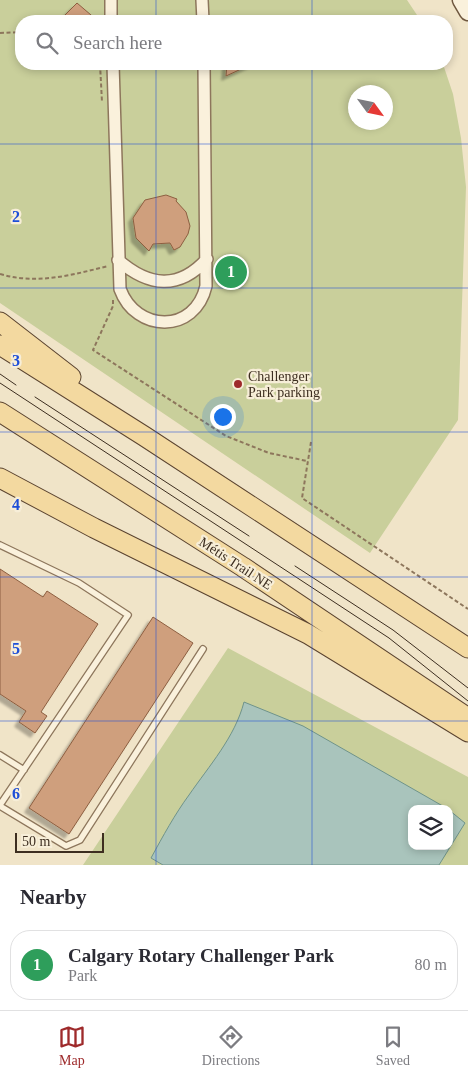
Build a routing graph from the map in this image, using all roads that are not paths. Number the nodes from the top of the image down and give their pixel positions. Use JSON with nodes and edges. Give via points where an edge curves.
{"nodes":[{"id":1,"x":111,"y":0,"type":"edge"},
{"id":2,"x":202,"y":0,"type":"edge"},
{"id":3,"x":461,"y":0,"type":"edge"},
{"id":4,"x":468,"y":12,"type":"edge"},
{"id":5,"x":111,"y":15,"type":"edge"},
{"id":6,"x":203,"y":15,"type":"edge"},
{"id":7,"x":112,"y":70,"type":"edge"},
{"id":8,"x":204,"y":70,"type":"edge"},
{"id":9,"x":207,"y":259,"type":"junction"},
{"id":10,"x":118,"y":260,"type":"junction"},
{"id":11,"x":0,"y":322,"type":"edge"},
{"id":12,"x":0,"y":345,"type":"edge"},
{"id":13,"x":0,"y":412,"type":"edge"},
{"id":14,"x":144,"y":436,"type":"junction"},
{"id":15,"x":0,"y":478,"type":"edge"},
{"id":16,"x":0,"y":545,"type":"edge"},
{"id":17,"x":468,"y":648,"type":"edge"},
{"id":18,"x":203,"y":649,"type":"dead end"},
{"id":19,"x":394,"y":678,"type":"junction"},
{"id":20,"x":468,"y":718,"type":"edge"},
{"id":21,"x":468,"y":732,"type":"edge"},
{"id":22,"x":0,"y":755,"type":"edge"},
{"id":23,"x":24,"y":770,"type":"junction"},
{"id":24,"x":0,"y":806,"type":"edge"}],
"edges":[{"from":1,"to":5,"type":"street"},
{"from":2,"to":6,"type":"street"},
{"from":3,"to":4,"type":"street"},
{"from":7,"to":10,"type":"street"},
{"from":8,"to":9,"type":"street"},
{"from":9,"to":10,"type":"street","via":[[183,279],[159,281],[136,274]]},
{"from":9,"to":10,"type":"street","via":[[206,286],[198,306],[192,314],[180,320],[163,322],[147,319],[125,302],[120,289]]},
{"from":11,"to":14,"type":"main road"},
{"from":12,"to":14,"type":"main road"},
{"from":13,"to":19,"type":"main road","name":"Métis Trail NE","via":[[243,567]]},
{"from":14,"to":17,"type":"main road"},
{"from":15,"to":19,"type":"main road"},
{"from":16,"to":23,"type":"lane","via":[[79,583],[128,615]]},
{"from":18,"to":24,"type":"lane","via":[[80,840],[66,846]]},
{"from":19,"to":20,"type":"main road","name":"Métis Trail NE"},
{"from":19,"to":21,"type":"main road"},
{"from":22,"to":23,"type":"lane"},
{"from":23,"to":24,"type":"lane"}]}
